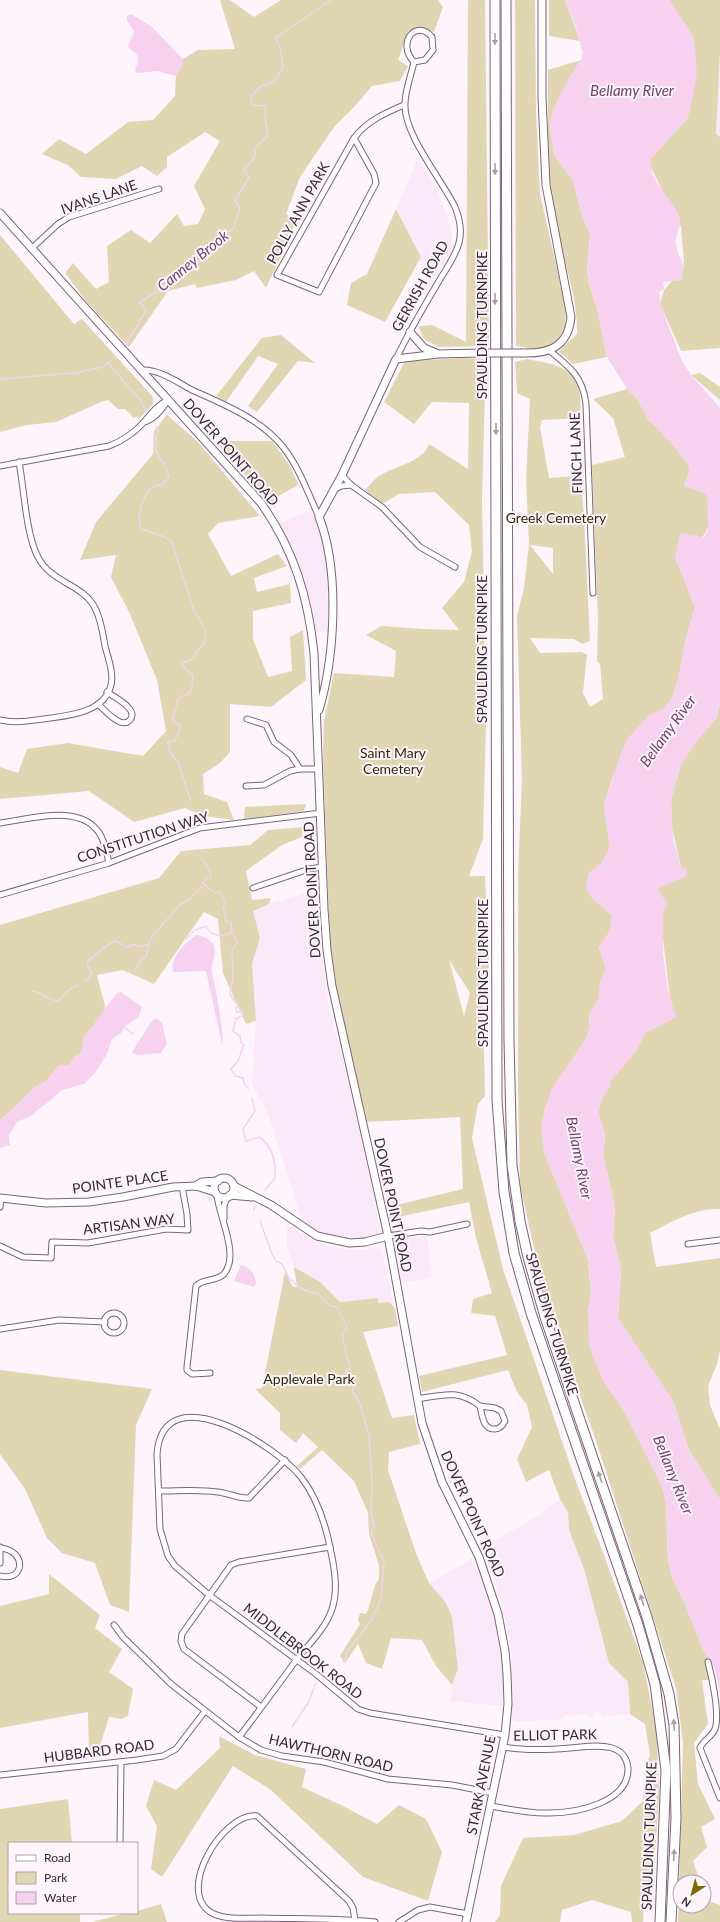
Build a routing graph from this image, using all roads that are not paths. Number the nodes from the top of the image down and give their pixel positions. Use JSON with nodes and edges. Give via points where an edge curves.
{"nodes":[{"id":1,"x":495,"y":0,"type":"edge"},
{"id":2,"x":506,"y":0,"type":"edge"},
{"id":3,"x":542,"y":0,"type":"edge"},
{"id":4,"x":414,"y":62,"type":"junction"},
{"id":5,"x":404,"y":105,"type":"junction"},
{"id":6,"x":354,"y":138,"type":"junction"},
{"id":7,"x":159,"y":189,"type":"dead end"},
{"id":8,"x":0,"y":213,"type":"edge"},
{"id":9,"x":31,"y":249,"type":"junction"},
{"id":10,"x":410,"y":332,"type":"junction"},
{"id":11,"x":550,"y":351,"type":"junction"},
{"id":12,"x":438,"y":354,"type":"junction"},
{"id":13,"x":396,"y":359,"type":"junction"},
{"id":14,"x":142,"y":370,"type":"junction"},
{"id":15,"x":168,"y":400,"type":"junction"},
{"id":16,"x":19,"y":462,"type":"junction"},
{"id":17,"x":0,"y":466,"type":"edge"},
{"id":18,"x":342,"y":475,"type":"junction"},
{"id":19,"x":351,"y":485,"type":"junction"},
{"id":20,"x":335,"y":489,"type":"junction"},
{"id":21,"x":319,"y":517,"type":"junction"},
{"id":22,"x":455,"y":567,"type":"dead end"},
{"id":23,"x":592,"y":593,"type":"dead end"},
{"id":24,"x":107,"y":692,"type":"junction"},
{"id":25,"x":98,"y":704,"type":"junction"},
{"id":26,"x":317,"y":715,"type":"junction"},
{"id":27,"x":247,"y":719,"type":"dead end"},
{"id":28,"x":0,"y":720,"type":"edge"},
{"id":29,"x":300,"y":769,"type":"junction"},
{"id":30,"x":319,"y":769,"type":"junction"},
{"id":31,"x":246,"y":786,"type":"dead end"},
{"id":32,"x":321,"y":813,"type":"junction"},
{"id":33,"x":0,"y":823,"type":"edge"},
{"id":34,"x":109,"y":863,"type":"junction"},
{"id":35,"x":323,"y":867,"type":"junction"},
{"id":36,"x":253,"y":888,"type":"dead end"},
{"id":37,"x":0,"y":895,"type":"edge"},
{"id":38,"x":218,"y":1181,"type":"junction"},
{"id":39,"x":182,"y":1186,"type":"junction"},
{"id":40,"x":196,"y":1186,"type":"junction"},
{"id":41,"x":234,"y":1186,"type":"junction"},
{"id":42,"x":216,"y":1194,"type":"junction"},
{"id":43,"x":229,"y":1196,"type":"junction"},
{"id":44,"x":254,"y":1197,"type":"junction"},
{"id":45,"x":0,"y":1198,"type":"edge"},
{"id":46,"x":0,"y":1207,"type":"edge"},
{"id":47,"x":224,"y":1222,"type":"junction"},
{"id":48,"x":467,"y":1224,"type":"dead end"},
{"id":49,"x":388,"y":1236,"type":"junction"},
{"id":50,"x":720,"y":1240,"type":"edge"},
{"id":51,"x":688,"y":1244,"type":"dead end"},
{"id":52,"x":0,"y":1246,"type":"edge"},
{"id":53,"x":105,"y":1322,"type":"dead end"},
{"id":54,"x":0,"y":1329,"type":"edge"},
{"id":55,"x":210,"y":1374,"type":"dead end"},
{"id":56,"x":417,"y":1399,"type":"junction"},
{"id":57,"x":480,"y":1406,"type":"junction"},
{"id":58,"x":285,"y":1460,"type":"junction"},
{"id":59,"x":159,"y":1491,"type":"junction"},
{"id":60,"x":0,"y":1547,"type":"edge"},
{"id":61,"x":330,"y":1547,"type":"junction"},
{"id":62,"x":0,"y":1563,"type":"edge"},
{"id":63,"x":0,"y":1576,"type":"edge"},
{"id":64,"x":209,"y":1595,"type":"junction"},
{"id":65,"x":114,"y":1625,"type":"dead end"},
{"id":66,"x":506,"y":1651,"type":"joint"},
{"id":67,"x":297,"y":1659,"type":"junction"},
{"id":68,"x":708,"y":1662,"type":"dead end"},
{"id":69,"x":261,"y":1707,"type":"junction"},
{"id":70,"x":205,"y":1711,"type":"junction"},
{"id":71,"x":505,"y":1735,"type":"junction"},
{"id":72,"x":239,"y":1736,"type":"junction"},
{"id":73,"x":503,"y":1747,"type":"junction"},
{"id":74,"x":120,"y":1762,"type":"junction"},
{"id":75,"x":0,"y":1775,"type":"edge"},
{"id":76,"x":493,"y":1793,"type":"junction"},
{"id":77,"x":720,"y":1798,"type":"edge"},
{"id":78,"x":491,"y":1806,"type":"junction"},
{"id":79,"x":120,"y":1842,"type":"edge"},
{"id":80,"x":468,"y":1914,"type":"junction"},
{"id":81,"x":355,"y":1920,"type":"junction"},
{"id":82,"x":374,"y":1922,"type":"edge"},
{"id":83,"x":399,"y":1922,"type":"edge"},
{"id":84,"x":466,"y":1922,"type":"edge"},
{"id":85,"x":660,"y":1922,"type":"edge"},
{"id":86,"x":671,"y":1922,"type":"edge"}],
"edges":[{"from":1,"to":85,"type":"highway","name":"SPAULDING TURNPIKE","one_way":true,"via":[[497,1100],[504,1192],[514,1254],[531,1314],[638,1625],[655,1684],[666,1770]]},
{"from":86,"to":2,"type":"highway","name":"SPAULDING TURNPIKE","one_way":true,"via":[[676,1818],[674,1725],[669,1694],[648,1617],[536,1287],[520,1221],[512,1165],[509,1041]]},
{"from":3,"to":11,"type":"main road","via":[[542,98],[546,185],[571,317],[568,331]]},
{"from":4,"to":4,"type":"street","via":[[425,60],[433,50],[432,37],[426,32],[416,31],[409,36],[408,54]]},
{"from":4,"to":5,"type":"street","name":"GERRISH ROAD"},
{"from":5,"to":6,"type":"street","name":"POLLY ANN PARK","via":[[364,126]]},
{"from":5,"to":10,"type":"street","name":"GERRISH ROAD","via":[[409,126],[450,197],[460,226],[457,250]]},
{"from":6,"to":6,"type":"street","name":"POLLY ANN PARK","via":[[276,275],[318,292],[376,183],[374,174]]},
{"from":7,"to":9,"type":"street","name":"IVANS LANE","via":[[69,217]]},
{"from":8,"to":9,"type":"main road","name":"DOVER POINT ROAD"},
{"from":9,"to":14,"type":"main road","name":"DOVER POINT ROAD"},
{"from":10,"to":12,"type":"main road","via":[[424,348]]},
{"from":10,"to":13,"type":"street","name":"GERRISH ROAD"},
{"from":11,"to":12,"type":"main road","bridge":true},
{"from":11,"to":23,"type":"street","name":"FINCH LANE","via":[[573,371],[584,391]]},
{"from":12,"to":13,"type":"main road"},
{"from":13,"to":18,"type":"main road","name":"GERRISH ROAD"},
{"from":14,"to":15,"type":"main road","name":"DOVER POINT ROAD"},
{"from":14,"to":21,"type":"street","via":[[150,369],[164,375],[235,411],[275,438],[294,464]]},
{"from":15,"to":16,"type":"street","via":[[148,421],[126,438],[110,446]]},
{"from":15,"to":26,"type":"main road","name":"DOVER POINT ROAD","via":[[260,503],[289,551],[300,577],[310,618]]},
{"from":16,"to":17,"type":"street"},
{"from":16,"to":24,"type":"street","via":[[31,536],[37,556],[52,575],[75,588],[89,599],[96,609],[110,663],[111,681]]},
{"from":18,"to":19,"type":"street"},
{"from":18,"to":20,"type":"main road","name":"GERRISH ROAD"},
{"from":19,"to":20,"type":"street"},
{"from":19,"to":22,"type":"street","via":[[382,507],[420,547]]},
{"from":20,"to":21,"type":"main road","name":"GERRISH ROAD"},
{"from":21,"to":26,"type":"main road","via":[[325,536],[333,595],[325,689]]},
{"from":24,"to":25,"type":"street"},
{"from":24,"to":25,"type":"street","via":[[130,709],[130,720],[126,723],[120,722]]},
{"from":25,"to":28,"type":"street","via":[[68,715],[19,722]]},
{"from":26,"to":30,"type":"main road","name":"DOVER POINT ROAD"},
{"from":27,"to":29,"type":"street","via":[[266,725],[274,742],[291,755]]},
{"from":29,"to":30,"type":"street"},
{"from":29,"to":31,"type":"street","via":[[264,785]]},
{"from":30,"to":32,"type":"main road","name":"DOVER POINT ROAD"},
{"from":32,"to":34,"type":"street","name":"CONSTITUTION WAY","via":[[200,828]]},
{"from":32,"to":35,"type":"main road","name":"DOVER POINT ROAD"},
{"from":33,"to":34,"type":"street","via":[[67,814],[79,816],[91,823],[100,835]]},
{"from":34,"to":37,"type":"street","name":"CONSTITUTION WAY"},
{"from":35,"to":36,"type":"street","via":[[309,869]]},
{"from":35,"to":49,"type":"main road","name":"DOVER POINT ROAD","via":[[326,937],[332,986]]},
{"from":38,"to":40,"type":"main road","name":"POINTE PLACE","via":[[202,1182]]},
{"from":38,"to":41,"type":"main road","via":[[228,1179]]},
{"from":38,"to":42,"type":"main road","via":[[214,1188]]},
{"from":39,"to":40,"type":"main road","name":"POINTE PLACE"},
{"from":39,"to":45,"type":"main road","name":"POINTE PLACE","via":[[83,1202],[52,1203]]},
{"from":39,"to":52,"type":"street","name":"ARTISAN WAY","via":[[188,1230],[170,1228],[88,1243],[52,1242],[51,1258],[23,1257]]},
{"from":40,"to":42,"type":"main road","name":"POINTE PLACE"},
{"from":41,"to":43,"type":"main road"},
{"from":41,"to":44,"type":"main road"},
{"from":42,"to":43,"type":"main road","via":[[222,1197]]},
{"from":42,"to":47,"type":"street"},
{"from":43,"to":44,"type":"main road"},
{"from":43,"to":47,"type":"street","via":[[224,1206]]},
{"from":44,"to":49,"type":"main road","via":[[271,1205],[317,1236],[350,1243]]},
{"from":45,"to":46,"type":"street"},
{"from":47,"to":55,"type":"street","via":[[229,1247],[229,1265],[218,1278],[201,1282],[196,1286],[190,1328],[187,1370],[192,1374]]},
{"from":48,"to":49,"type":"street","via":[[430,1232],[421,1230]]},
{"from":49,"to":56,"type":"main road","name":"DOVER POINT ROAD"},
{"from":50,"to":51,"type":"street"},
{"from":53,"to":54,"type":"street","via":[[59,1320]]},
{"from":56,"to":57,"type":"street","via":[[458,1394]]},
{"from":56,"to":66,"type":"main road","name":"DOVER POINT ROAD","via":[[437,1471],[480,1557],[497,1607]]},
{"from":57,"to":57,"type":"street","via":[[502,1411],[505,1421],[501,1427],[488,1427]]},
{"from":58,"to":59,"type":"street","via":[[249,1498],[206,1490]]},
{"from":58,"to":59,"type":"street","name":"MIDDLEBROOK ROAD","via":[[262,1443],[226,1425],[203,1419],[178,1419],[168,1425],[158,1442],[156,1454]]},
{"from":58,"to":61,"type":"street","name":"MIDDLEBROOK ROAD","via":[[314,1496],[323,1517]]},
{"from":59,"to":64,"type":"street","name":"MIDDLEBROOK ROAD","via":[[160,1529],[168,1556],[180,1571]]},
{"from":60,"to":62,"type":"street"},
{"from":60,"to":63,"type":"street","via":[[17,1555],[20,1563],[14,1575]]},
{"from":61,"to":64,"type":"street","via":[[235,1563],[228,1568]]},
{"from":61,"to":67,"type":"street","name":"MIDDLEBROOK ROAD","via":[[335,1590],[332,1610]]},
{"from":64,"to":67,"type":"street","name":"MIDDLEBROOK ROAD"},
{"from":64,"to":69,"type":"street","via":[[184,1630],[181,1637],[182,1645],[187,1652]]},
{"from":65,"to":70,"type":"street","name":"HAWTHORN ROAD","via":[[159,1672]]},
{"from":66,"to":71,"type":"main road","name":"STARK AVENUE","via":[[508,1704]]},
{"from":67,"to":69,"type":"street","name":"MIDDLEBROOK ROAD"},
{"from":67,"to":71,"type":"street","name":"MIDDLEBROOK ROAD","via":[[363,1711]]},
{"from":68,"to":77,"type":"street","via":[[717,1720],[715,1729],[700,1748]]},
{"from":69,"to":72,"type":"street","name":"MIDDLEBROOK ROAD"},
{"from":70,"to":72,"type":"street","name":"HAWTHORN ROAD"},
{"from":70,"to":74,"type":"street","name":"HUBBARD ROAD","via":[[170,1753],[156,1758]]},
{"from":71,"to":73,"type":"main road","name":"STARK AVENUE"},
{"from":72,"to":76,"type":"street","name":"HAWTHORN ROAD","via":[[256,1748],[276,1754],[324,1762],[388,1779],[452,1785]]},
{"from":73,"to":76,"type":"main road","name":"STARK AVENUE"},
{"from":73,"to":78,"type":"street","name":"ELLIOT PARK","via":[[527,1750],[599,1746],[612,1748],[623,1754],[627,1778],[618,1793],[580,1810],[545,1813]]},
{"from":74,"to":75,"type":"street","name":"HUBBARD ROAD"},
{"from":74,"to":79,"type":"street"},
{"from":76,"to":78,"type":"main road","name":"STARK AVENUE"},
{"from":78,"to":80,"type":"main road","name":"STARK AVENUE"},
{"from":80,"to":83,"type":"street","via":[[430,1907],[418,1910]]},
{"from":80,"to":84,"type":"main road","name":"STARK AVENUE"},
{"from":81,"to":81,"type":"street","via":[[216,1915],[205,1907],[199,1896],[200,1873],[210,1852],[234,1823],[245,1817],[257,1816],[349,1901]]},
{"from":81,"to":82,"type":"street"}]}
